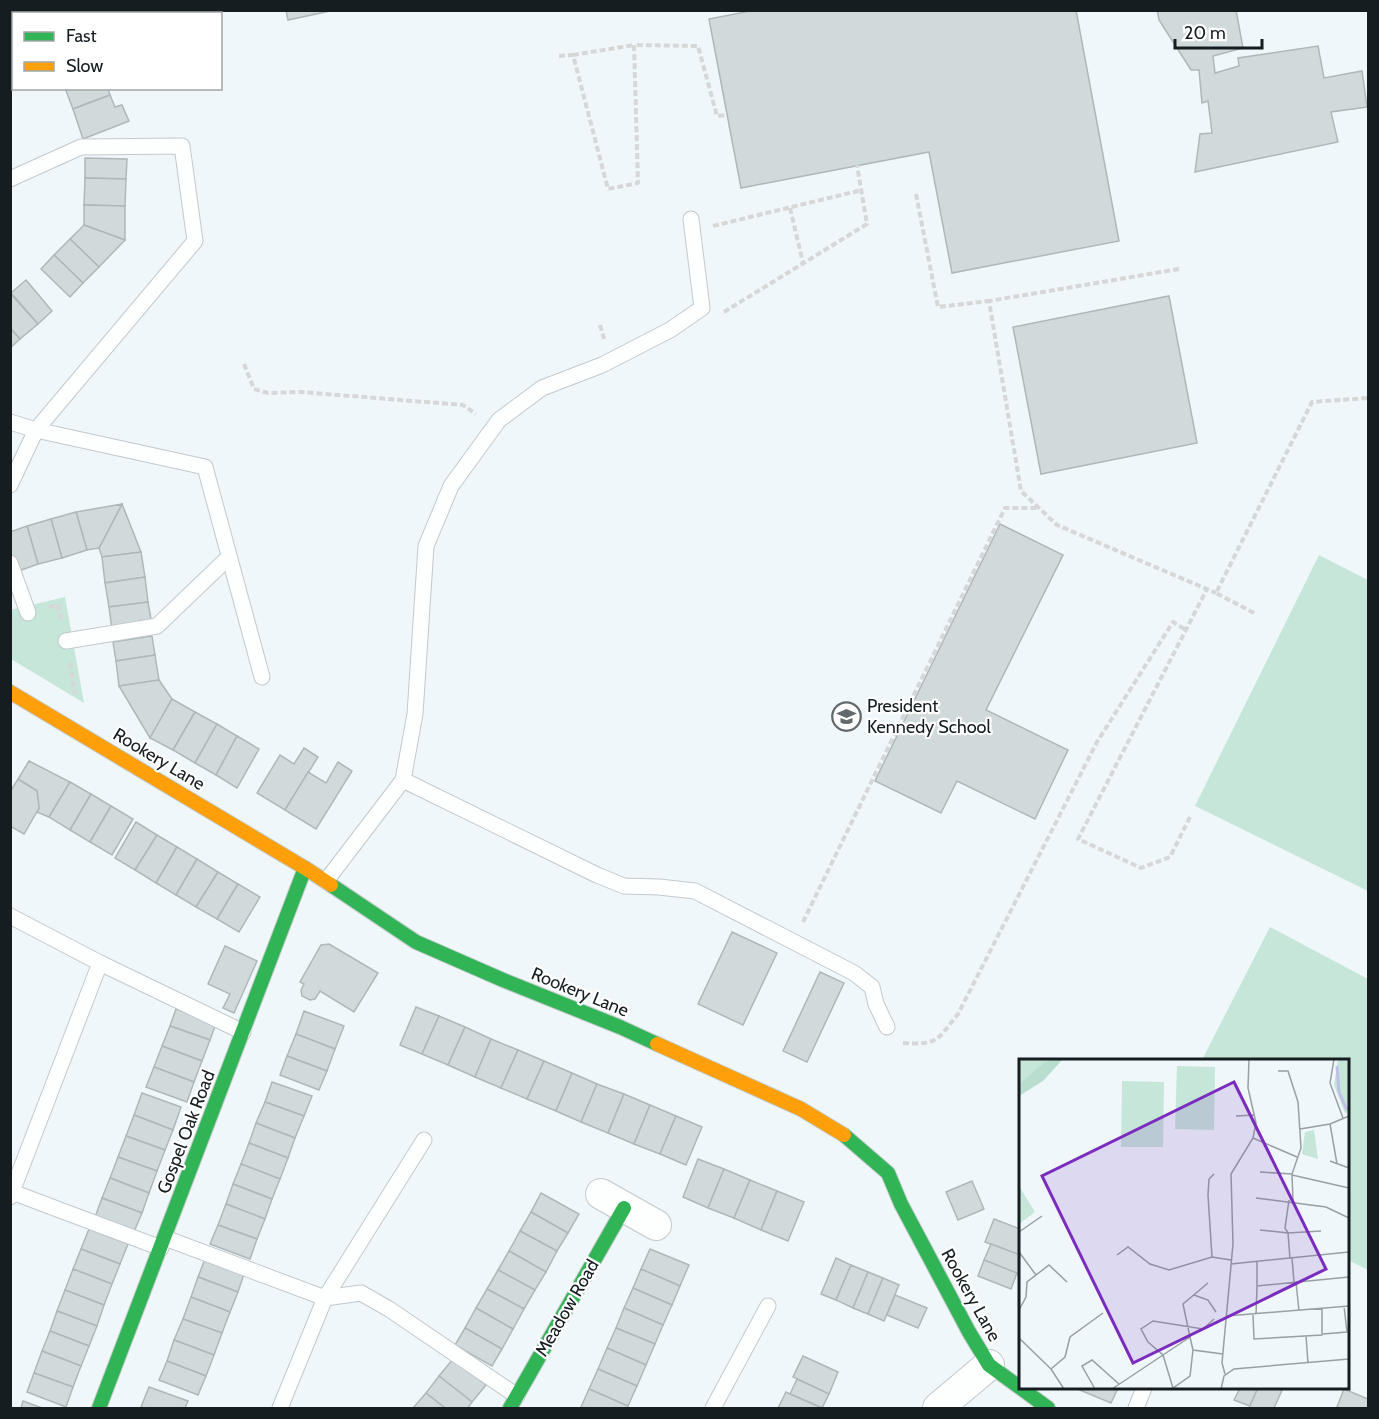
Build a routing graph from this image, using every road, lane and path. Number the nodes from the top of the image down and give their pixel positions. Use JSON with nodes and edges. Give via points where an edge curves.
{"nodes":[{"id":1,"x":634,"y":45,"type":"junction"},
{"id":2,"x":573,"y":55,"type":"junction"},
{"id":3,"x":560,"y":56,"type":"dead end"},
{"id":4,"x":727,"y":115,"type":"dead end"},
{"id":5,"x":857,"y":165,"type":"dead end"},
{"id":6,"x":10,"y":179,"type":"edge"},
{"id":7,"x":862,"y":190,"type":"junction"},
{"id":8,"x":916,"y":194,"type":"dead end"},
{"id":9,"x":790,"y":208,"type":"junction"},
{"id":10,"x":692,"y":224,"type":"joint"},
{"id":11,"x":803,"y":264,"type":"junction"},
{"id":12,"x":1179,"y":269,"type":"dead end"},
{"id":13,"x":989,"y":301,"type":"junction"},
{"id":14,"x":702,"y":308,"type":"junction"},
{"id":15,"x":244,"y":364,"type":"dead end"},
{"id":16,"x":1368,"y":398,"type":"edge"},
{"id":17,"x":10,"y":422,"type":"edge"},
{"id":18,"x":494,"y":426,"type":"junction"},
{"id":19,"x":36,"y":430,"type":"junction"},
{"id":20,"x":10,"y":485,"type":"edge"},
{"id":21,"x":1039,"y":508,"type":"junction"},
{"id":22,"x":229,"y":557,"type":"junction"},
{"id":23,"x":10,"y":563,"type":"edge"},
{"id":24,"x":1207,"y":589,"type":"junction"},
{"id":25,"x":1216,"y":593,"type":"junction"},
{"id":26,"x":28,"y":613,"type":"dead end"},
{"id":27,"x":1254,"y":613,"type":"dead end"},
{"id":28,"x":1185,"y":630,"type":"junction"},
{"id":29,"x":66,"y":641,"type":"dead end"},
{"id":30,"x":262,"y":677,"type":"dead end"},
{"id":31,"x":10,"y":692,"type":"edge"},
{"id":32,"x":403,"y":780,"type":"junction"},
{"id":33,"x":1190,"y":817,"type":"dead end"},
{"id":34,"x":305,"y":868,"type":"junction"},
{"id":35,"x":326,"y":881,"type":"junction"},
{"id":36,"x":10,"y":916,"type":"edge"},
{"id":37,"x":793,"y":941,"type":"junction"},
{"id":38,"x":100,"y":963,"type":"junction"},
{"id":39,"x":887,"y":1027,"type":"joint"},
{"id":40,"x":243,"y":1032,"type":"junction"},
{"id":41,"x":424,"y":1140,"type":"dead end"},
{"id":42,"x":11,"y":1195,"type":"edge"},
{"id":43,"x":613,"y":1201,"type":"joint"},
{"id":44,"x":656,"y":1225,"type":"dead end"},
{"id":45,"x":163,"y":1243,"type":"junction"},
{"id":46,"x":325,"y":1298,"type":"junction"},
{"id":47,"x":768,"y":1306,"type":"dead end"},
{"id":48,"x":989,"y":1365,"type":"junction"},
{"id":49,"x":1019,"y":1387,"type":"edge"},
{"id":50,"x":1022,"y":1389,"type":"edge"},
{"id":51,"x":1144,"y":1389,"type":"edge"},
{"id":52,"x":514,"y":1402,"type":"edge"},
{"id":53,"x":99,"y":1408,"type":"edge"},
{"id":54,"x":280,"y":1408,"type":"edge"},
{"id":55,"x":713,"y":1408,"type":"edge"},
{"id":56,"x":938,"y":1408,"type":"edge"},
{"id":57,"x":1048,"y":1408,"type":"edge"},
{"id":58,"x":1136,"y":1408,"type":"edge"}],
"edges":[{"from":1,"to":2,"type":"path"},
{"from":1,"to":2,"type":"path","via":[[638,183],[608,189]]},
{"from":1,"to":4,"type":"path","via":[[698,46],[717,116]]},
{"from":2,"to":3,"type":"path"},
{"from":5,"to":7,"type":"path"},
{"from":6,"to":19,"type":"lane","via":[[81,147],[182,146],[195,241]]},
{"from":7,"to":9,"type":"path"},
{"from":7,"to":11,"type":"path","via":[[867,224]]},
{"from":8,"to":13,"type":"path","via":[[938,307]]},
{"from":9,"to":10,"type":"path"},
{"from":9,"to":11,"type":"path"},
{"from":10,"to":14,"type":"lane"},
{"from":11,"to":14,"type":"path","via":[[722,313]]},
{"from":12,"to":13,"type":"path"},
{"from":13,"to":21,"type":"path","via":[[1021,491]]},
{"from":14,"to":18,"type":"lane","via":[[670,330],[602,365],[542,388]]},
{"from":15,"to":18,"type":"path","via":[[254,389],[268,393],[301,392],[463,405]]},
{"from":16,"to":25,"type":"path","via":[[1312,402]]},
{"from":17,"to":19,"type":"lane"},
{"from":18,"to":32,"type":"lane","via":[[451,486],[426,546],[415,714]]},
{"from":19,"to":20,"type":"lane"},
{"from":19,"to":22,"type":"lane","via":[[205,467]]},
{"from":21,"to":24,"type":"path","via":[[1057,525]]},
{"from":21,"to":37,"type":"path","via":[[1005,508]]},
{"from":22,"to":29,"type":"lane","via":[[157,626]]},
{"from":22,"to":30,"type":"lane"},
{"from":23,"to":26,"type":"lane"},
{"from":24,"to":25,"type":"path"},
{"from":24,"to":28,"type":"path"},
{"from":25,"to":27,"type":"path"},
{"from":28,"to":33,"type":"path","via":[[1078,839],[1141,868],[1170,857]]},
{"from":28,"to":39,"type":"path","via":[[1173,622],[1097,742],[958,1014],[938,1040],[923,1044],[901,1042]]},
{"from":31,"to":34,"type":"street","name":"Rookery Lane"},
{"from":32,"to":35,"type":"lane"},
{"from":32,"to":37,"type":"lane","via":[[597,875],[624,886],[695,891]]},
{"from":34,"to":35,"type":"street","name":"Rookery Lane"},
{"from":34,"to":40,"type":"street","name":"Gospel Oak Road"},
{"from":35,"to":48,"type":"street","name":"Rookery Lane","via":[[416,942],[620,1027],[801,1109],[841,1132],[888,1173]]},
{"from":36,"to":38,"type":"lane"},
{"from":37,"to":39,"type":"lane","via":[[854,973],[872,987]]},
{"from":38,"to":40,"type":"lane"},
{"from":38,"to":42,"type":"lane"},
{"from":40,"to":45,"type":"street","name":"Gospel Oak Road"},
{"from":41,"to":46,"type":"lane"},
{"from":42,"to":45,"type":"lane"},
{"from":43,"to":44,"type":"street","name":"Meadow Road"},
{"from":43,"to":52,"type":"street","name":"Meadow Road"},
{"from":45,"to":46,"type":"lane"},
{"from":45,"to":53,"type":"street","name":"Gospel Oak Road"},
{"from":46,"to":52,"type":"lane","via":[[361,1293]]},
{"from":46,"to":54,"type":"lane"},
{"from":47,"to":55,"type":"lane"},
{"from":48,"to":49,"type":"street","name":"Rookery Lane"},
{"from":48,"to":56,"type":"street"},
{"from":50,"to":57,"type":"street","name":"Rookery Lane"},
{"from":51,"to":58,"type":"lane"}]}
